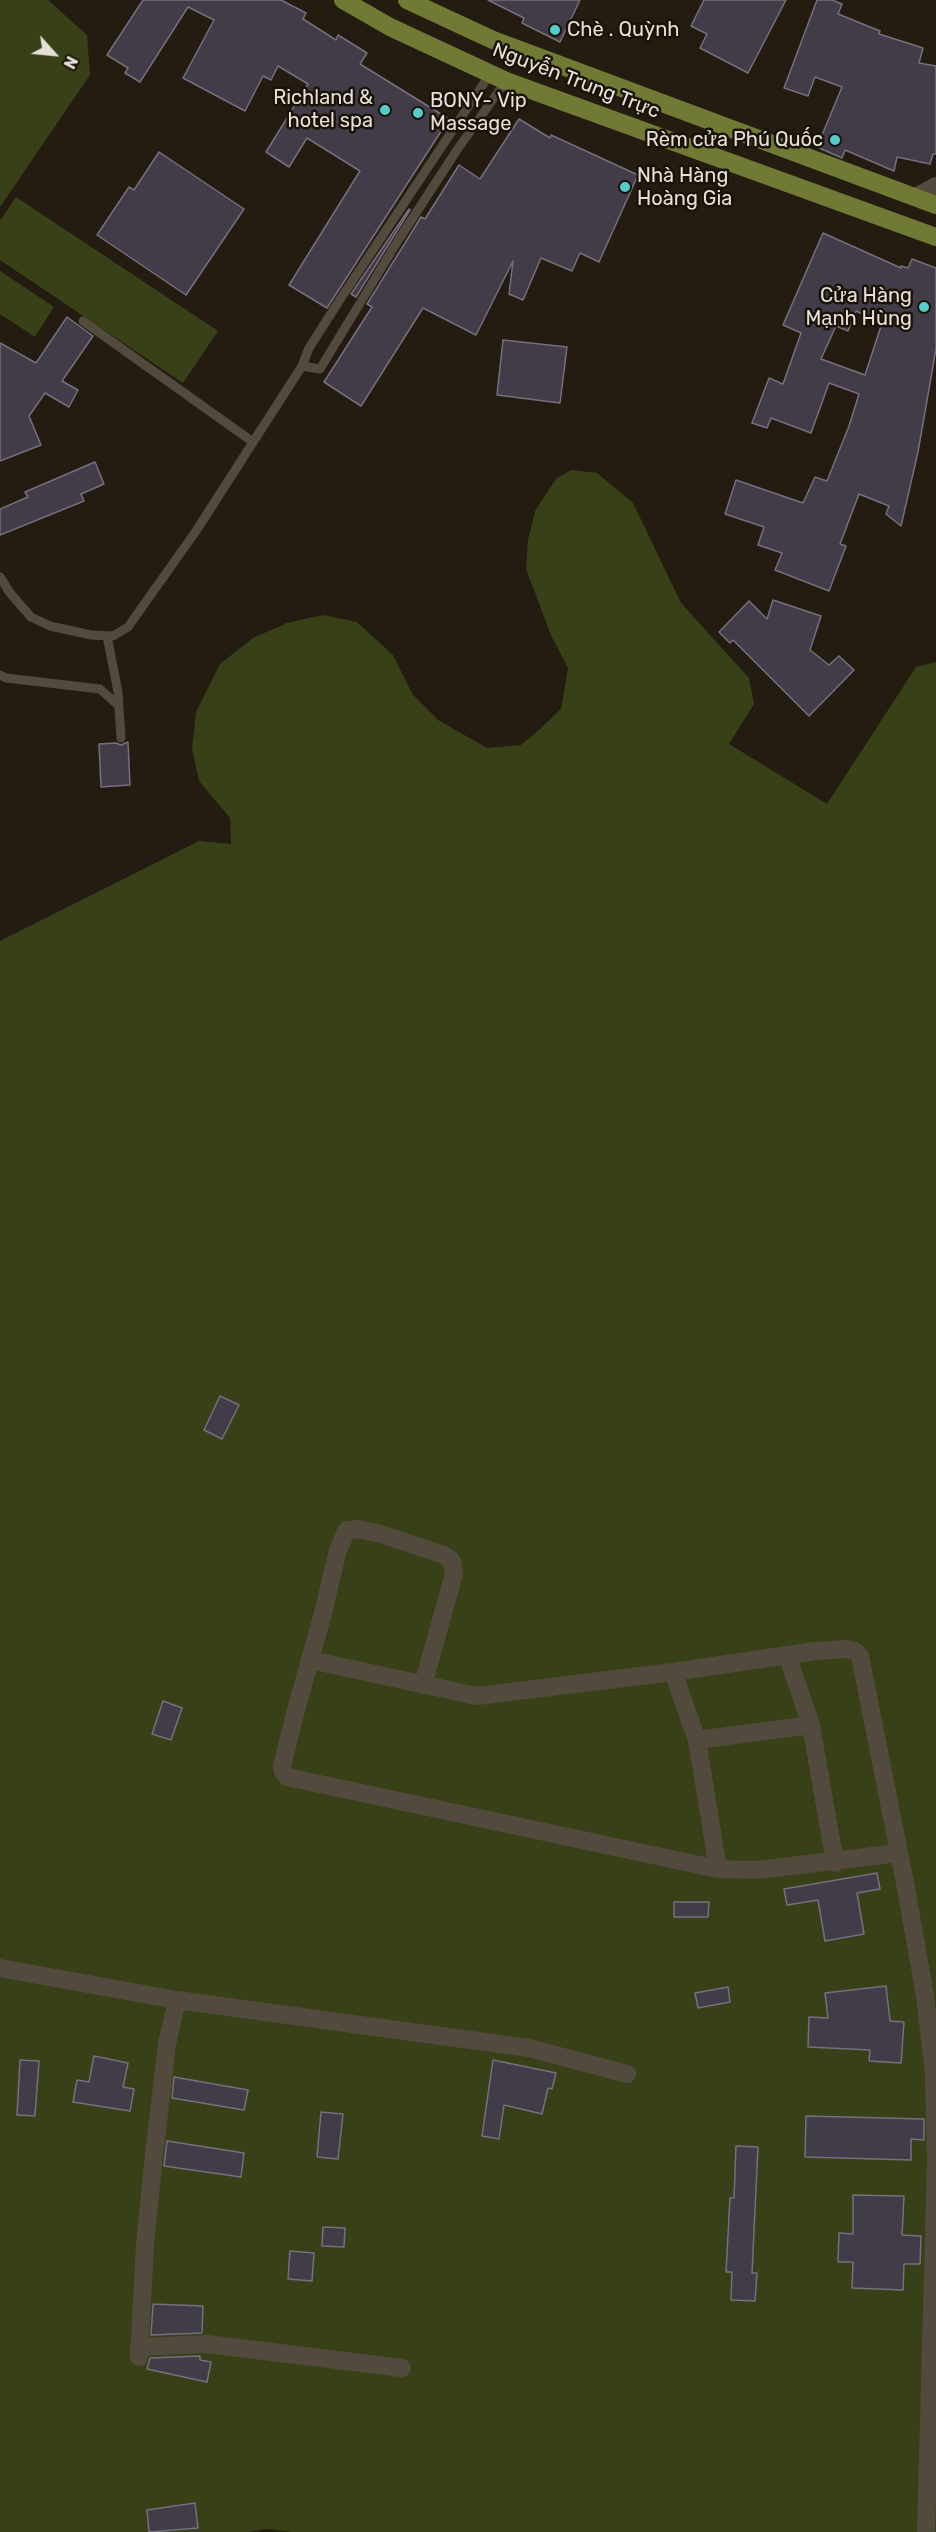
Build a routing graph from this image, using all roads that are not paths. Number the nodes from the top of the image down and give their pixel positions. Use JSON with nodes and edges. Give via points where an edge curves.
{"nodes":[{"id":1,"x":343,"y":0,"type":"edge"},
{"id":2,"x":406,"y":0,"type":"edge"},
{"id":3,"x":498,"y":78,"type":"junction"},
{"id":4,"x":936,"y":186,"type":"edge"},
{"id":5,"x":916,"y":197,"type":"junction"},
{"id":6,"x":936,"y":205,"type":"edge"},
{"id":7,"x":936,"y":237,"type":"edge"},
{"id":8,"x":83,"y":321,"type":"dead end"},
{"id":9,"x":302,"y":366,"type":"junction"},
{"id":10,"x":253,"y":442,"type":"junction"},
{"id":11,"x":0,"y":577,"type":"edge"},
{"id":12,"x":107,"y":636,"type":"junction"},
{"id":13,"x":0,"y":675,"type":"edge"},
{"id":14,"x":119,"y":706,"type":"junction"},
{"id":15,"x":121,"y":738,"type":"dead end"},
{"id":16,"x":787,"y":1655,"type":"junction"},
{"id":17,"x":310,"y":1660,"type":"junction"},
{"id":18,"x":674,"y":1672,"type":"junction"},
{"id":19,"x":423,"y":1685,"type":"junction"},
{"id":20,"x":811,"y":1725,"type":"junction"},
{"id":21,"x":697,"y":1740,"type":"junction"},
{"id":22,"x":899,"y":1853,"type":"junction"},
{"id":23,"x":835,"y":1863,"type":"junction"},
{"id":24,"x":718,"y":1869,"type":"junction"},
{"id":25,"x":0,"y":1968,"type":"edge"},
{"id":26,"x":177,"y":2000,"type":"junction"},
{"id":27,"x":627,"y":2074,"type":"dead end"},
{"id":28,"x":402,"y":2368,"type":"dead end"},
{"id":29,"x":931,"y":2508,"type":"edge"},
{"id":30,"x":926,"y":2532,"type":"edge"}],
"edges":[{"from":1,"to":3,"type":"main road","name":"Nguyễn Trung Trực"},
{"from":2,"to":5,"type":"main road","name":"Nguyễn Trung Trực","via":[[493,40]]},
{"from":3,"to":7,"type":"main road","name":"Nguyễn Trung Trực"},
{"from":3,"to":9,"type":"lane","via":[[341,298]]},
{"from":3,"to":9,"type":"lane","via":[[326,360],[319,370]]},
{"from":4,"to":5,"type":"street"},
{"from":5,"to":6,"type":"main road","name":"Nguyễn Trung Trực"},
{"from":8,"to":10,"type":"lane"},
{"from":9,"to":10,"type":"lane"},
{"from":10,"to":12,"type":"lane","via":[[128,627]]},
{"from":11,"to":12,"type":"lane","via":[[30,617],[50,626]]},
{"from":12,"to":14,"type":"lane"},
{"from":13,"to":14,"type":"lane","via":[[100,689]]},
{"from":14,"to":15,"type":"lane"},
{"from":16,"to":18,"type":"street"},
{"from":16,"to":20,"type":"street"},
{"from":16,"to":22,"type":"street","via":[[846,1649],[860,1656]]},
{"from":17,"to":19,"type":"street"},
{"from":17,"to":19,"type":"street","via":[[343,1534],[358,1529],[444,1554],[452,1562],[454,1574]]},
{"from":17,"to":24,"type":"street","via":[[282,1766],[287,1776]]},
{"from":18,"to":19,"type":"street","via":[[477,1696]]},
{"from":18,"to":21,"type":"street"},
{"from":20,"to":21,"type":"street"},
{"from":20,"to":23,"type":"street"},
{"from":21,"to":24,"type":"street"},
{"from":22,"to":23,"type":"street"},
{"from":22,"to":29,"type":"street","via":[[925,1996],[934,2074]]},
{"from":23,"to":24,"type":"street"},
{"from":25,"to":26,"type":"street"},
{"from":26,"to":27,"type":"street","via":[[529,2048]]},
{"from":26,"to":28,"type":"street","via":[[167,2044],[154,2155],[139,2352],[207,2344]]},
{"from":29,"to":30,"type":"street"}]}
